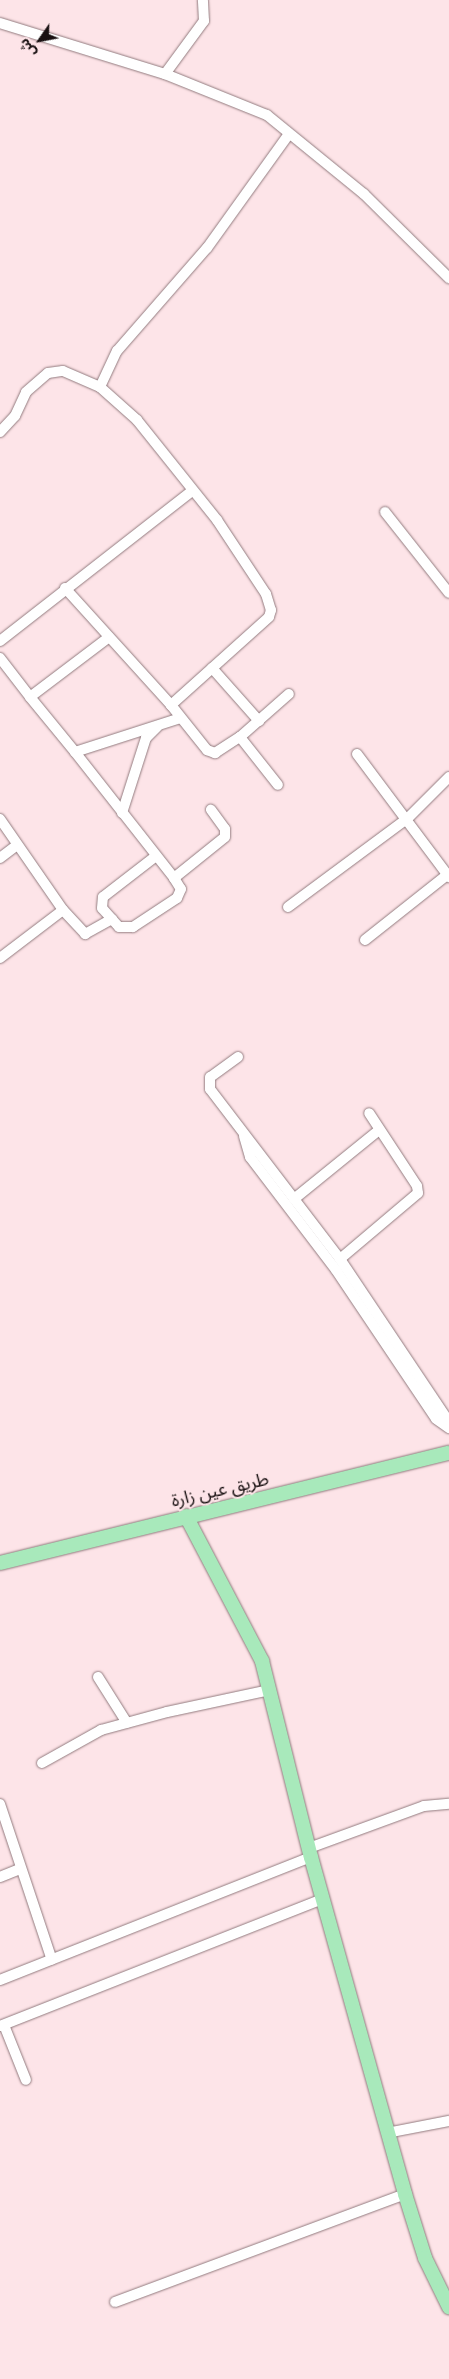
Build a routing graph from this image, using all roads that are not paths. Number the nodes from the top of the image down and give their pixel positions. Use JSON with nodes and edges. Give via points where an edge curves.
{"nodes":[{"id":1,"x":203,"y":0,"type":"edge"},
{"id":2,"x":0,"y":23,"type":"edge"},
{"id":3,"x":165,"y":74,"type":"junction"},
{"id":4,"x":289,"y":134,"type":"junction"},
{"id":5,"x":449,"y":278,"type":"edge"},
{"id":6,"x":100,"y":387,"type":"junction"},
{"id":7,"x":0,"y":432,"type":"edge"},
{"id":8,"x":192,"y":491,"type":"junction"},
{"id":9,"x":385,"y":512,"type":"dead end"},
{"id":10,"x":65,"y":588,"type":"junction"},
{"id":11,"x":449,"y":593,"type":"edge"},
{"id":12,"x":109,"y":637,"type":"junction"},
{"id":13,"x":0,"y":641,"type":"edge"},
{"id":14,"x":0,"y":658,"type":"edge"},
{"id":15,"x":212,"y":668,"type":"junction"},
{"id":16,"x":289,"y":694,"type":"dead end"},
{"id":17,"x":30,"y":697,"type":"junction"},
{"id":18,"x":171,"y":705,"type":"junction"},
{"id":19,"x":180,"y":718,"type":"junction"},
{"id":20,"x":259,"y":721,"type":"junction"},
{"id":21,"x":157,"y":726,"type":"junction"},
{"id":22,"x":240,"y":737,"type":"junction"},
{"id":23,"x":75,"y":752,"type":"junction"},
{"id":24,"x":357,"y":754,"type":"dead end"},
{"id":25,"x":449,"y":777,"type":"edge"},
{"id":26,"x":278,"y":785,"type":"dead end"},
{"id":27,"x":211,"y":810,"type":"dead end"},
{"id":28,"x":122,"y":813,"type":"junction"},
{"id":29,"x":408,"y":818,"type":"junction"},
{"id":30,"x":0,"y":819,"type":"edge"},
{"id":31,"x":17,"y":845,"type":"junction"},
{"id":32,"x":156,"y":856,"type":"junction"},
{"id":33,"x":0,"y":858,"type":"edge"},
{"id":34,"x":448,"y":876,"type":"edge"},
{"id":35,"x":174,"y":878,"type":"junction"},
{"id":36,"x":288,"y":907,"type":"dead end"},
{"id":37,"x":63,"y":910,"type":"junction"},
{"id":38,"x":112,"y":919,"type":"junction"},
{"id":39,"x":365,"y":940,"type":"dead end"},
{"id":40,"x":0,"y":958,"type":"edge"},
{"id":41,"x":238,"y":1057,"type":"dead end"},
{"id":42,"x":370,"y":1113,"type":"dead end"},
{"id":43,"x":379,"y":1130,"type":"junction"},
{"id":44,"x":244,"y":1133,"type":"junction"},
{"id":45,"x":294,"y":1199,"type":"junction"},
{"id":46,"x":340,"y":1259,"type":"junction"},
{"id":47,"x":449,"y":1422,"type":"edge"},
{"id":48,"x":449,"y":1428,"type":"edge"},
{"id":49,"x":449,"y":1453,"type":"edge"},
{"id":50,"x":186,"y":1516,"type":"junction"},
{"id":51,"x":0,"y":1563,"type":"edge"},
{"id":52,"x":98,"y":1677,"type":"dead end"},
{"id":53,"x":270,"y":1690,"type":"junction"},
{"id":54,"x":127,"y":1723,"type":"junction"},
{"id":55,"x":42,"y":1763,"type":"dead end"},
{"id":56,"x":0,"y":1804,"type":"edge"},
{"id":57,"x":449,"y":1804,"type":"edge"},
{"id":58,"x":310,"y":1853,"type":"junction"},
{"id":59,"x":20,"y":1869,"type":"junction"},
{"id":60,"x":0,"y":1877,"type":"edge"},
{"id":61,"x":323,"y":1899,"type":"junction"},
{"id":62,"x":52,"y":1960,"type":"junction"},
{"id":63,"x":0,"y":1980,"type":"edge"},
{"id":64,"x":2,"y":2026,"type":"edge"},
{"id":65,"x":26,"y":2080,"type":"dead end"},
{"id":66,"x":449,"y":2121,"type":"edge"},
{"id":67,"x":387,"y":2133,"type":"junction"},
{"id":68,"x":405,"y":2194,"type":"junction"},
{"id":69,"x":115,"y":2302,"type":"dead end"},
{"id":70,"x":449,"y":2307,"type":"edge"}],
"edges":[{"from":1,"to":3,"type":"street","via":[[204,22]]},
{"from":2,"to":3,"type":"street"},
{"from":3,"to":4,"type":"street","via":[[245,104],[276,121]]},
{"from":4,"to":5,"type":"street","via":[[364,194]]},
{"from":4,"to":6,"type":"street","via":[[207,248],[117,351]]},
{"from":6,"to":7,"type":"street","via":[[63,370],[48,373],[26,392],[15,416]]},
{"from":6,"to":8,"type":"street","via":[[137,420]]},
{"from":8,"to":10,"type":"street"},
{"from":8,"to":15,"type":"street","via":[[228,536],[266,594],[271,610],[269,617]]},
{"from":9,"to":11,"type":"street"},
{"from":10,"to":12,"type":"street"},
{"from":10,"to":13,"type":"street"},
{"from":12,"to":17,"type":"street"},
{"from":12,"to":18,"type":"street"},
{"from":14,"to":17,"type":"street"},
{"from":15,"to":18,"type":"street"},
{"from":15,"to":20,"type":"street"},
{"from":16,"to":20,"type":"street"},
{"from":17,"to":23,"type":"street"},
{"from":18,"to":19,"type":"street"},
{"from":19,"to":21,"type":"street"},
{"from":19,"to":22,"type":"street","via":[[207,750],[215,753]]},
{"from":20,"to":22,"type":"street"},
{"from":21,"to":23,"type":"street"},
{"from":21,"to":28,"type":"street","via":[[146,738]]},
{"from":22,"to":26,"type":"street"},
{"from":23,"to":28,"type":"street"},
{"from":24,"to":29,"type":"street"},
{"from":25,"to":29,"type":"street"},
{"from":27,"to":35,"type":"street","via":[[225,829],[225,837]]},
{"from":28,"to":32,"type":"street"},
{"from":29,"to":34,"type":"street"},
{"from":29,"to":36,"type":"street"},
{"from":30,"to":31,"type":"street"},
{"from":31,"to":33,"type":"street"},
{"from":31,"to":37,"type":"street"},
{"from":32,"to":35,"type":"street"},
{"from":32,"to":38,"type":"street","via":[[103,897],[102,908]]},
{"from":34,"to":39,"type":"street"},
{"from":35,"to":38,"type":"street","via":[[182,888],[177,898],[133,927],[119,927]]},
{"from":37,"to":38,"type":"street","via":[[85,934]]},
{"from":37,"to":40,"type":"street"},
{"from":41,"to":44,"type":"street","via":[[210,1077],[208,1084]]},
{"from":42,"to":43,"type":"street"},
{"from":43,"to":45,"type":"street"},
{"from":43,"to":46,"type":"street","via":[[417,1186],[418,1193]]},
{"from":44,"to":45,"type":"street"},
{"from":44,"to":48,"type":"street","via":[[250,1156],[336,1270],[436,1418]]},
{"from":45,"to":46,"type":"street"},
{"from":46,"to":47,"type":"street"},
{"from":49,"to":50,"type":"main road","name":"طريق عين زارة"},
{"from":50,"to":51,"type":"main road","name":"طريق عين زارة"},
{"from":50,"to":53,"type":"main road","via":[[253,1642]]},
{"from":52,"to":54,"type":"street"},
{"from":53,"to":54,"type":"street"},
{"from":53,"to":58,"type":"main road"},
{"from":54,"to":55,"type":"street","via":[[89,1735]]},
{"from":56,"to":59,"type":"street"},
{"from":57,"to":58,"type":"street","via":[[424,1806]]},
{"from":58,"to":61,"type":"main road"},
{"from":58,"to":62,"type":"street"},
{"from":59,"to":60,"type":"street"},
{"from":59,"to":62,"type":"street"},
{"from":61,"to":64,"type":"street"},
{"from":61,"to":67,"type":"main road"},
{"from":62,"to":63,"type":"street"},
{"from":64,"to":65,"type":"street"},
{"from":66,"to":67,"type":"street"},
{"from":67,"to":68,"type":"main road"},
{"from":68,"to":69,"type":"street"},
{"from":68,"to":70,"type":"main road","via":[[425,2258]]}]}
